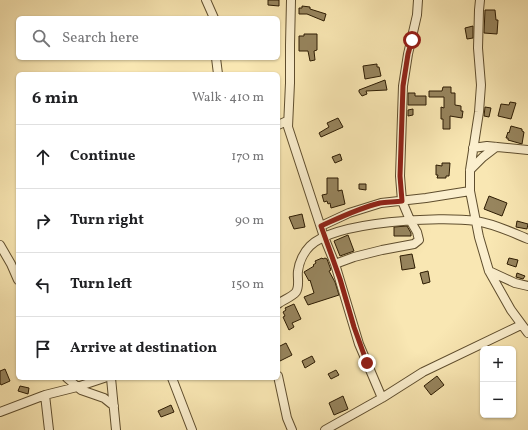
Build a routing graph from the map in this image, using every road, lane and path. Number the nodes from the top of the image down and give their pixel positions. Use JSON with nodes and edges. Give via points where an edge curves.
{"nodes":[{"id":1,"x":206,"y":0,"type":"edge"},
{"id":2,"x":291,"y":0,"type":"edge"},
{"id":3,"x":418,"y":0,"type":"edge"},
{"id":4,"x":480,"y":0,"type":"edge"},
{"id":5,"x":213,"y":16,"type":"edge"},
{"id":6,"x":216,"y":60,"type":"edge"},
{"id":7,"x":218,"y":72,"type":"edge"},
{"id":8,"x":287,"y":121,"type":"junction"},
{"id":9,"x":280,"y":124,"type":"edge"},
{"id":10,"x":496,"y":147,"type":"junction"},
{"id":11,"x":473,"y":148,"type":"junction"},
{"id":12,"x":528,"y":150,"type":"edge"},
{"id":13,"x":470,"y":170,"type":"junction"},
{"id":14,"x":470,"y":191,"type":"junction"},
{"id":15,"x":402,"y":201,"type":"junction"},
{"id":16,"x":410,"y":220,"type":"junction"},
{"id":17,"x":476,"y":221,"type":"junction"},
{"id":18,"x":321,"y":226,"type":"junction"},
{"id":19,"x":324,"y":237,"type":"junction"},
{"id":20,"x":528,"y":239,"type":"edge"},
{"id":21,"x":1,"y":249,"type":"edge"},
{"id":22,"x":335,"y":264,"type":"junction"},
{"id":23,"x":489,"y":271,"type":"junction"},
{"id":24,"x":16,"y":275,"type":"edge"},
{"id":25,"x":528,"y":286,"type":"edge"},
{"id":26,"x":280,"y":303,"type":"edge"},
{"id":27,"x":521,"y":325,"type":"junction"},
{"id":28,"x":528,"y":333,"type":"edge"},
{"id":29,"x":69,"y":380,"type":"edge"},
{"id":30,"x":98,"y":380,"type":"edge"},
{"id":31,"x":111,"y":380,"type":"edge"},
{"id":32,"x":173,"y":380,"type":"edge"},
{"id":33,"x":279,"y":380,"type":"edge"},
{"id":34,"x":77,"y":387,"type":"junction"},
{"id":35,"x":45,"y":395,"type":"junction"},
{"id":36,"x":382,"y":398,"type":"junction"},
{"id":37,"x":114,"y":406,"type":"junction"},
{"id":38,"x":0,"y":412,"type":"edge"},
{"id":39,"x":49,"y":430,"type":"edge"},
{"id":40,"x":116,"y":430,"type":"edge"},
{"id":41,"x":192,"y":430,"type":"edge"},
{"id":42,"x":292,"y":430,"type":"edge"},
{"id":43,"x":325,"y":430,"type":"edge"}],
"edges":[{"from":1,"to":5,"type":"street"},
{"from":2,"to":8,"type":"street"},
{"from":3,"to":15,"type":"street","via":[[403,86],[400,176]]},
{"from":4,"to":11,"type":"street","via":[[478,48],[481,85]]},
{"from":6,"to":7,"type":"street"},
{"from":8,"to":9,"type":"street"},
{"from":8,"to":18,"type":"street","via":[[290,138]]},
{"from":10,"to":11,"type":"street"},
{"from":10,"to":12,"type":"street"},
{"from":10,"to":13,"type":"street"},
{"from":11,"to":13,"type":"street"},
{"from":13,"to":14,"type":"street"},
{"from":14,"to":15,"type":"street"},
{"from":14,"to":17,"type":"street"},
{"from":15,"to":16,"type":"street"},
{"from":15,"to":18,"type":"street","via":[[364,208]]},
{"from":16,"to":17,"type":"street"},
{"from":16,"to":19,"type":"street","via":[[359,228]]},
{"from":16,"to":22,"type":"street","via":[[417,232],[418,242]]},
{"from":17,"to":20,"type":"street","via":[[500,227]]},
{"from":17,"to":23,"type":"street","via":[[483,256]]},
{"from":18,"to":19,"type":"street"},
{"from":19,"to":22,"type":"street"},
{"from":19,"to":26,"type":"street","via":[[316,241],[303,256],[298,271],[296,292]]},
{"from":21,"to":24,"type":"street"},
{"from":22,"to":36,"type":"street","via":[[358,338]]},
{"from":23,"to":25,"type":"street"},
{"from":23,"to":27,"type":"street"},
{"from":27,"to":28,"type":"street"},
{"from":27,"to":36,"type":"street","via":[[423,372]]},
{"from":29,"to":34,"type":"street"},
{"from":30,"to":34,"type":"street"},
{"from":31,"to":37,"type":"street"},
{"from":32,"to":41,"type":"street"},
{"from":33,"to":42,"type":"street"},
{"from":34,"to":35,"type":"street"},
{"from":34,"to":37,"type":"street","via":[[104,398]]},
{"from":35,"to":38,"type":"street"},
{"from":35,"to":39,"type":"street"},
{"from":36,"to":43,"type":"street"},
{"from":37,"to":40,"type":"street"}]}
